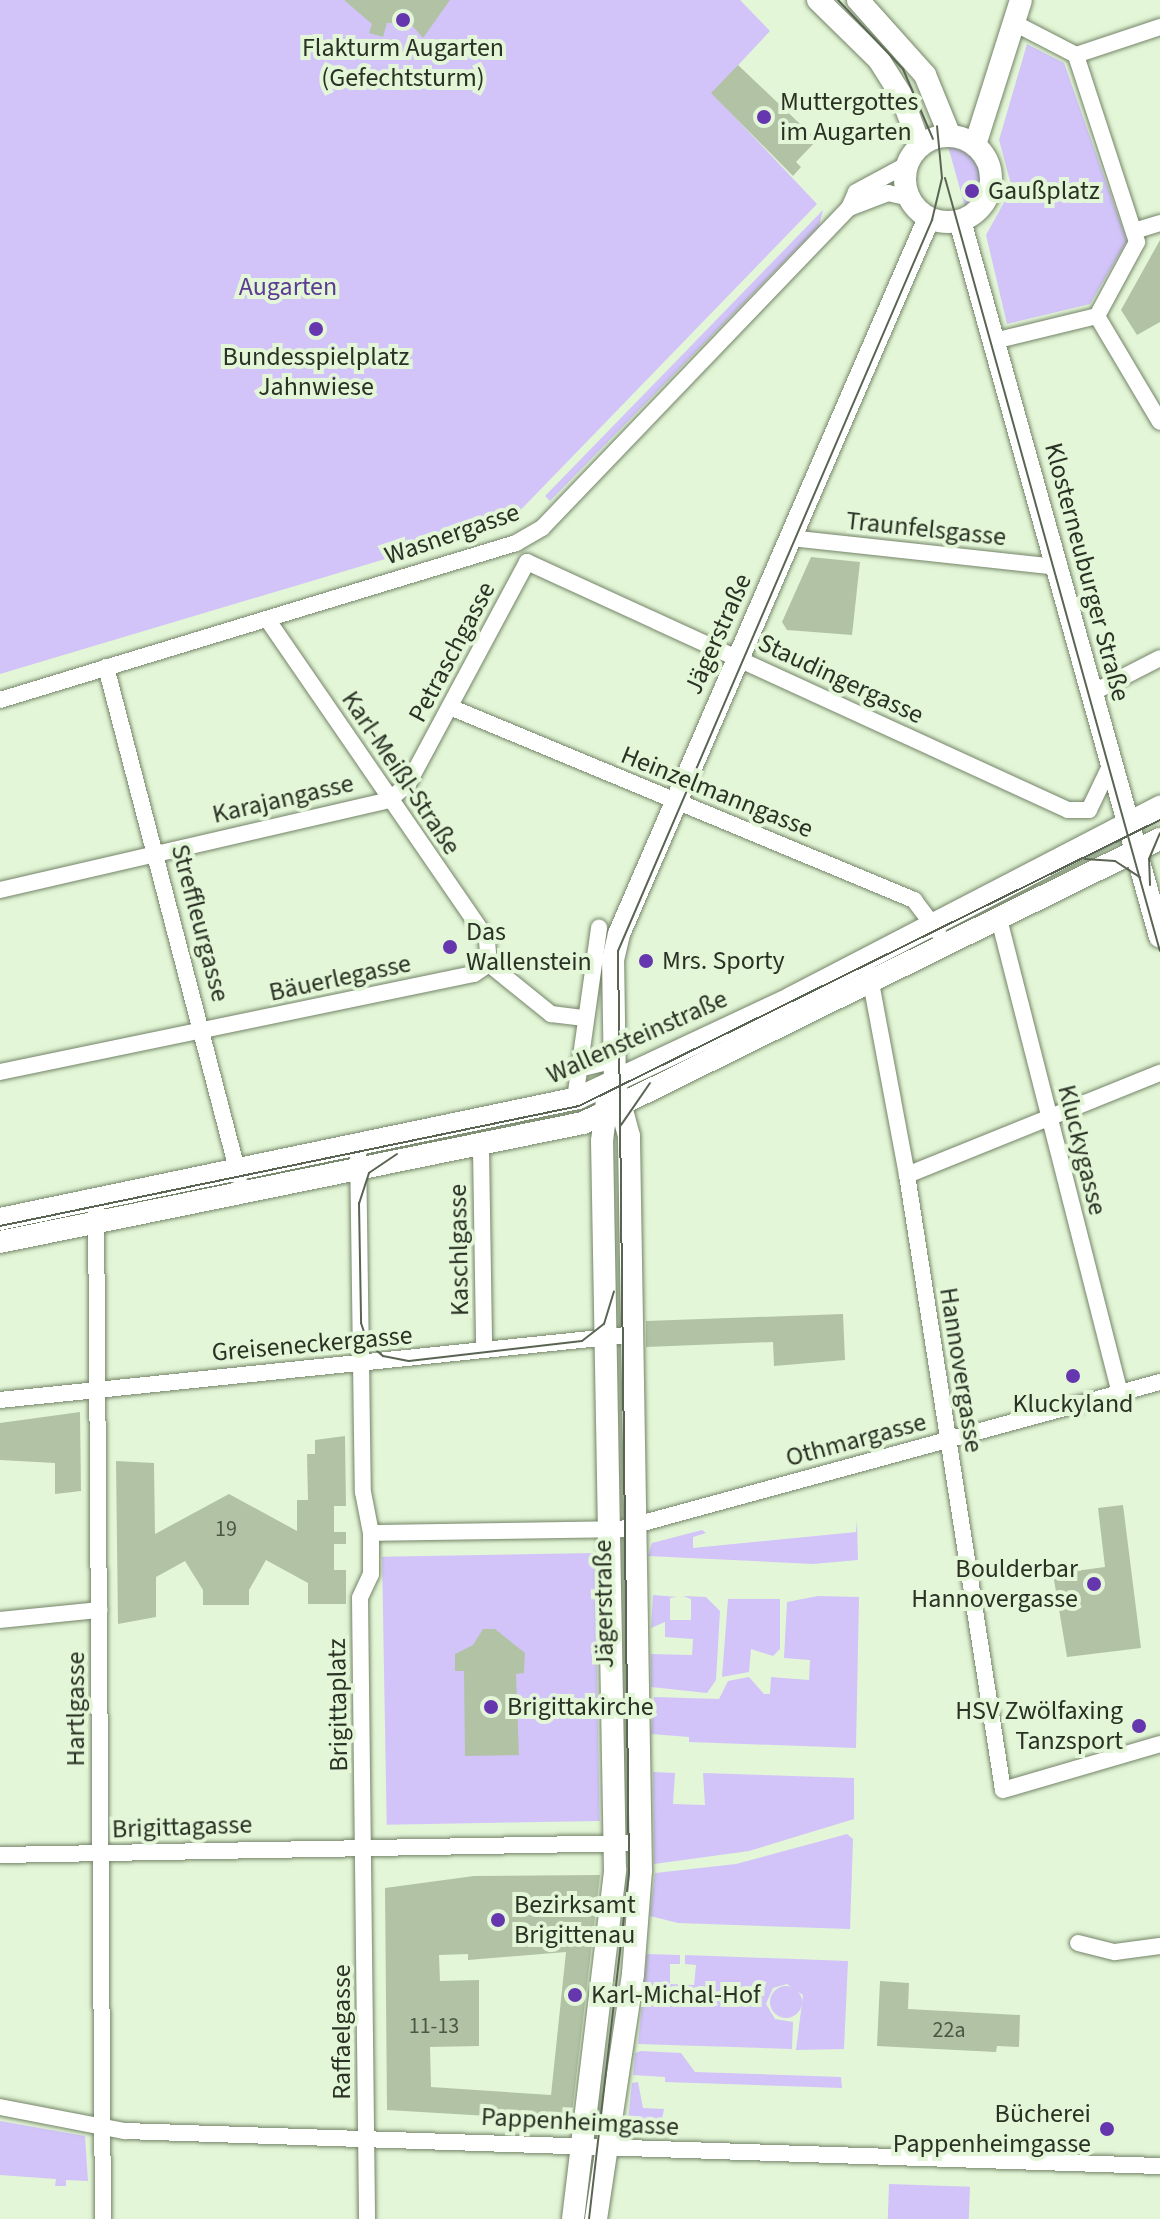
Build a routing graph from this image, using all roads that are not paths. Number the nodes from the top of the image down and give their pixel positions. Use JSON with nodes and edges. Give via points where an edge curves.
{"nodes":[{"id":1,"x":818,"y":0,"type":"edge"},
{"id":2,"x":858,"y":0,"type":"edge"},
{"id":3,"x":1021,"y":0,"type":"edge"},
{"id":4,"x":1014,"y":23,"type":"junction"},
{"id":5,"x":1160,"y":27,"type":"edge"},
{"id":6,"x":1076,"y":55,"type":"junction"},
{"id":7,"x":950,"y":136,"type":"junction"},
{"id":8,"x":975,"y":145,"type":"junction"},
{"id":9,"x":914,"y":155,"type":"junction"},
{"id":10,"x":909,"y":198,"type":"junction"},
{"id":11,"x":849,"y":208,"type":"junction"},
{"id":12,"x":929,"y":218,"type":"junction"},
{"id":13,"x":960,"y":221,"type":"junction"},
{"id":14,"x":1160,"y":223,"type":"edge"},
{"id":15,"x":1134,"y":231,"type":"junction"},
{"id":16,"x":1097,"y":316,"type":"junction"},
{"id":17,"x":994,"y":341,"type":"junction"},
{"id":18,"x":1160,"y":422,"type":"edge"},
{"id":19,"x":790,"y":538,"type":"junction"},
{"id":20,"x":527,"y":562,"type":"joint"},
{"id":21,"x":1057,"y":567,"type":"junction"},
{"id":22,"x":267,"y":619,"type":"junction"},
{"id":23,"x":738,"y":658,"type":"junction"},
{"id":24,"x":1160,"y":658,"type":"edge"},
{"id":25,"x":106,"y":667,"type":"junction"},
{"id":26,"x":1092,"y":693,"type":"junction"},
{"id":27,"x":0,"y":700,"type":"edge"},
{"id":28,"x":450,"y":707,"type":"junction"},
{"id":29,"x":1111,"y":764,"type":"junction"},
{"id":30,"x":389,"y":800,"type":"junction"},
{"id":31,"x":676,"y":801,"type":"junction"},
{"id":32,"x":1160,"y":807,"type":"edge"},
{"id":33,"x":1127,"y":822,"type":"junction"},
{"id":34,"x":1160,"y":839,"type":"edge"},
{"id":35,"x":1135,"y":851,"type":"junction"},
{"id":36,"x":156,"y":852,"type":"junction"},
{"id":37,"x":0,"y":890,"type":"edge"},
{"id":38,"x":999,"y":919,"type":"junction"},
{"id":39,"x":933,"y":924,"type":"junction"},
{"id":40,"x":599,"y":928,"type":"dead end"},
{"id":41,"x":1160,"y":937,"type":"edge"},
{"id":42,"x":947,"y":944,"type":"junction"},
{"id":43,"x":491,"y":960,"type":"junction"},
{"id":44,"x":862,"y":960,"type":"junction"},
{"id":45,"x":874,"y":980,"type":"junction"},
{"id":46,"x":585,"y":1018,"type":"junction"},
{"id":47,"x":204,"y":1028,"type":"junction"},
{"id":48,"x":579,"y":1069,"type":"junction"},
{"id":49,"x":0,"y":1072,"type":"edge"},
{"id":50,"x":611,"y":1073,"type":"junction"},
{"id":51,"x":1160,"y":1073,"type":"edge"},
{"id":52,"x":512,"y":1105,"type":"dead end"},
{"id":53,"x":615,"y":1110,"type":"junction"},
{"id":54,"x":1049,"y":1118,"type":"junction"},
{"id":55,"x":358,"y":1147,"type":"junction"},
{"id":56,"x":481,"y":1148,"type":"junction"},
{"id":57,"x":238,"y":1171,"type":"junction"},
{"id":58,"x":358,"y":1171,"type":"junction"},
{"id":59,"x":907,"y":1175,"type":"junction"},
{"id":60,"x":243,"y":1194,"type":"junction"},
{"id":61,"x":96,"y":1199,"type":"junction"},
{"id":62,"x":0,"y":1219,"type":"edge"},
{"id":63,"x":96,"y":1223,"type":"junction"},
{"id":64,"x":0,"y":1242,"type":"edge"},
{"id":65,"x":629,"y":1335,"type":"junction"},
{"id":66,"x":606,"y":1338,"type":"junction"},
{"id":67,"x":484,"y":1350,"type":"junction"},
{"id":68,"x":363,"y":1361,"type":"junction"},
{"id":69,"x":1160,"y":1382,"type":"edge"},
{"id":70,"x":97,"y":1390,"type":"junction"},
{"id":71,"x":1120,"y":1393,"type":"junction"},
{"id":72,"x":0,"y":1400,"type":"edge"},
{"id":73,"x":947,"y":1440,"type":"junction"},
{"id":74,"x":621,"y":1528,"type":"junction"},
{"id":75,"x":371,"y":1533,"type":"junction"},
{"id":76,"x":99,"y":1610,"type":"junction"},
{"id":77,"x":0,"y":1620,"type":"edge"},
{"id":78,"x":1160,"y":1744,"type":"edge"},
{"id":79,"x":614,"y":1841,"type":"junction"},
{"id":80,"x":639,"y":1843,"type":"junction"},
{"id":81,"x":365,"y":1845,"type":"junction"},
{"id":82,"x":101,"y":1853,"type":"junction"},
{"id":83,"x":0,"y":1855,"type":"edge"},
{"id":84,"x":1078,"y":1943,"type":"dead end"},
{"id":85,"x":1160,"y":1946,"type":"edge"},
{"id":86,"x":0,"y":2107,"type":"edge"},
{"id":87,"x":101,"y":2126,"type":"junction"},
{"id":88,"x":367,"y":2136,"type":"junction"},
{"id":89,"x":585,"y":2148,"type":"junction"},
{"id":90,"x":610,"y":2149,"type":"junction"},
{"id":91,"x":1160,"y":2166,"type":"edge"},
{"id":92,"x":103,"y":2219,"type":"edge"},
{"id":93,"x":367,"y":2219,"type":"edge"},
{"id":94,"x":573,"y":2219,"type":"edge"},
{"id":95,"x":596,"y":2219,"type":"edge"}],
"edges":[{"from":1,"to":9,"type":"main road","via":[[879,60],[901,95]]},
{"from":2,"to":7,"type":"main road","via":[[925,75]]},
{"from":3,"to":4,"type":"main road"},
{"from":4,"to":6,"type":"street"},
{"from":4,"to":8,"type":"main road"},
{"from":5,"to":6,"type":"street"},
{"from":6,"to":15,"type":"street"},
{"from":7,"to":8,"type":"main road"},
{"from":7,"to":9,"type":"main road"},
{"from":8,"to":13,"type":"main road","via":[[990,166],[990,191],[977,212]]},
{"from":9,"to":10,"type":"main road"},
{"from":9,"to":11,"type":"street","name":"Wasnergasse","via":[[856,192]]},
{"from":10,"to":11,"type":"street","name":"Wasnergasse","via":[[888,193]]},
{"from":10,"to":12,"type":"main road"},
{"from":11,"to":22,"type":"street","name":"Wasnergasse","via":[[542,528],[516,543]]},
{"from":12,"to":13,"type":"main road"},
{"from":12,"to":19,"type":"main road","name":"Jägerstraße"},
{"from":13,"to":17,"type":"main road","name":"Klosterneuburger Straße"},
{"from":14,"to":15,"type":"street"},
{"from":15,"to":16,"type":"street","via":[[1137,242]]},
{"from":16,"to":17,"type":"street"},
{"from":16,"to":18,"type":"street"},
{"from":17,"to":21,"type":"main road","name":"Klosterneuburger Straße"},
{"from":19,"to":21,"type":"street","name":"Traunfelsgasse"},
{"from":19,"to":23,"type":"main road","name":"Jägerstraße"},
{"from":20,"to":23,"type":"street","name":"Staudingergasse"},
{"from":20,"to":28,"type":"street","name":"Petraschgasse"},
{"from":21,"to":26,"type":"main road","name":"Klosterneuburger Straße"},
{"from":22,"to":25,"type":"street","name":"Wasnergasse"},
{"from":22,"to":30,"type":"street","name":"Karl-Meißl-Straße"},
{"from":23,"to":29,"type":"street","name":"Staudingergasse","via":[[1080,813],[1089,810]]},
{"from":23,"to":31,"type":"main road","name":"Jägerstraße"},
{"from":24,"to":26,"type":"street"},
{"from":25,"to":27,"type":"street","name":"Wasnergasse"},
{"from":25,"to":36,"type":"street","name":"Streffleurgasse"},
{"from":26,"to":29,"type":"main road","name":"Klosterneuburger Straße"},
{"from":28,"to":30,"type":"street","name":"Petraschgasse","via":[[408,784]]},
{"from":28,"to":31,"type":"street","name":"Heinzelmanngasse"},
{"from":29,"to":33,"type":"main road","name":"Klosterneuburger Straße"},
{"from":30,"to":36,"type":"street","name":"Karajangasse"},
{"from":30,"to":43,"type":"street","name":"Karl-Meißl-Straße"},
{"from":31,"to":39,"type":"street","name":"Heinzelmanngasse","via":[[914,900]]},
{"from":31,"to":50,"type":"main road","name":"Jägerstraße","via":[[619,934]]},
{"from":32,"to":33,"type":"main road","name":"Wallensteinstraße"},
{"from":33,"to":35,"type":"main road","name":"Klosterneuburger Straße"},
{"from":33,"to":39,"type":"main road","name":"Wallensteinstraße"},
{"from":34,"to":35,"type":"main road","name":"Wallensteinstraße"},
{"from":35,"to":38,"type":"main road","name":"Wallensteinstraße"},
{"from":35,"to":41,"type":"main road","name":"Klosterneuburger Straße"},
{"from":36,"to":37,"type":"street","name":"Karajangasse"},
{"from":36,"to":47,"type":"street","name":"Streffleurgasse"},
{"from":38,"to":42,"type":"main road","name":"Wallensteinstraße"},
{"from":38,"to":54,"type":"street","name":"Kluckygasse"},
{"from":39,"to":42,"type":"street","name":"Heinzelmanngasse"},
{"from":39,"to":44,"type":"main road","name":"Wallensteinstraße"},
{"from":40,"to":46,"type":"street"},
{"from":42,"to":45,"type":"main road","name":"Wallensteinstraße"},
{"from":43,"to":46,"type":"street","name":"Karl-Meißl-Straße","via":[[551,1014]]},
{"from":43,"to":47,"type":"street","name":"Bäuerlegasse","via":[[474,974]]},
{"from":44,"to":45,"type":"street","name":"Hannovergasse"},
{"from":44,"to":50,"type":"main road","name":"Wallensteinstraße"},
{"from":45,"to":53,"type":"main road","name":"Wallensteinstraße"},
{"from":45,"to":59,"type":"street","name":"Hannovergasse"},
{"from":46,"to":48,"type":"street"},
{"from":47,"to":49,"type":"street","name":"Bäuerlegasse"},
{"from":47,"to":57,"type":"street","name":"Streffleurgasse"},
{"from":48,"to":50,"type":"street"},
{"from":48,"to":52,"type":"street","via":[[577,1090]]},
{"from":50,"to":53,"type":"main road","name":"Jägerstraße"},
{"from":50,"to":55,"type":"main road","name":"Wallensteinstraße","via":[[537,1110]]},
{"from":51,"to":54,"type":"street"},
{"from":53,"to":56,"type":"main road","name":"Wallensteinstraße"},
{"from":53,"to":65,"type":"main road","name":"Jägerstraße"},
{"from":53,"to":66,"type":"main road","name":"Jägerstraße"},
{"from":54,"to":59,"type":"street"},
{"from":54,"to":71,"type":"street","name":"Kluckygasse"},
{"from":55,"to":57,"type":"main road","name":"Wallensteinstraße"},
{"from":55,"to":58,"type":"street"},
{"from":56,"to":58,"type":"main road","name":"Wallensteinstraße"},
{"from":56,"to":67,"type":"street","name":"Kaschlgasse"},
{"from":57,"to":60,"type":"street","name":"Streffleurgasse"},
{"from":57,"to":61,"type":"main road","name":"Wallensteinstraße"},
{"from":58,"to":60,"type":"main road","name":"Wallensteinstraße"},
{"from":58,"to":68,"type":"street"},
{"from":59,"to":73,"type":"street","name":"Hannovergasse"},
{"from":60,"to":63,"type":"main road","name":"Wallensteinstraße"},
{"from":61,"to":62,"type":"main road","name":"Wallensteinstraße"},
{"from":61,"to":63,"type":"street","name":"Hartlgasse"},
{"from":63,"to":64,"type":"main road","name":"Wallensteinstraße"},
{"from":63,"to":70,"type":"street","name":"Hartlgasse"},
{"from":65,"to":66,"type":"street","name":"Greiseneckergasse"},
{"from":65,"to":74,"type":"main road","name":"Jägerstraße"},
{"from":66,"to":67,"type":"street","name":"Greiseneckergasse"},
{"from":66,"to":74,"type":"main road","name":"Jägerstraße"},
{"from":67,"to":68,"type":"street","name":"Greiseneckergasse"},
{"from":68,"to":70,"type":"street","name":"Greiseneckergasse"},
{"from":68,"to":75,"type":"street","via":[[363,1492]]},
{"from":69,"to":71,"type":"street","name":"Othmargasse"},
{"from":70,"to":72,"type":"street","name":"Greiseneckergasse"},
{"from":70,"to":76,"type":"street","name":"Hartlgasse"},
{"from":71,"to":73,"type":"street","name":"Othmargasse"},
{"from":73,"to":74,"type":"street","name":"Othmargasse"},
{"from":73,"to":78,"type":"street","name":"Hannovergasse","via":[[1003,1790]]},
{"from":74,"to":75,"type":"street"},
{"from":74,"to":79,"type":"main road","name":"Jägerstraße"},
{"from":74,"to":80,"type":"main road","name":"Jägerstraße"},
{"from":75,"to":81,"type":"street","name":"Brigittaplatz","via":[[371,1574],[360,1598]]},
{"from":76,"to":77,"type":"street"},
{"from":76,"to":82,"type":"street","name":"Hartlgasse"},
{"from":79,"to":80,"type":"street"},
{"from":79,"to":81,"type":"street"},
{"from":79,"to":89,"type":"main road","name":"Jägerstraße"},
{"from":80,"to":90,"type":"main road","name":"Jägerstraße","via":[[640,1900]]},
{"from":81,"to":82,"type":"street","name":"Brigittagasse"},
{"from":81,"to":88,"type":"street","name":"Raffaelgasse"},
{"from":82,"to":83,"type":"street","name":"Brigittagasse"},
{"from":82,"to":87,"type":"street","name":"Hartlgasse"},
{"from":84,"to":85,"type":"street","via":[[1115,1952]]},
{"from":86,"to":87,"type":"street","name":"Pappenheimgasse"},
{"from":87,"to":88,"type":"street","name":"Pappenheimgasse"},
{"from":87,"to":92,"type":"street","name":"Hartlgasse"},
{"from":88,"to":89,"type":"street","name":"Pappenheimgasse"},
{"from":88,"to":93,"type":"street","name":"Raffaelgasse"},
{"from":89,"to":90,"type":"street","name":"Pappenheimgasse"},
{"from":89,"to":94,"type":"main road","name":"Jägerstraße"},
{"from":90,"to":91,"type":"street","name":"Pappenheimgasse"},
{"from":90,"to":95,"type":"main road","name":"Jägerstraße"}]}
